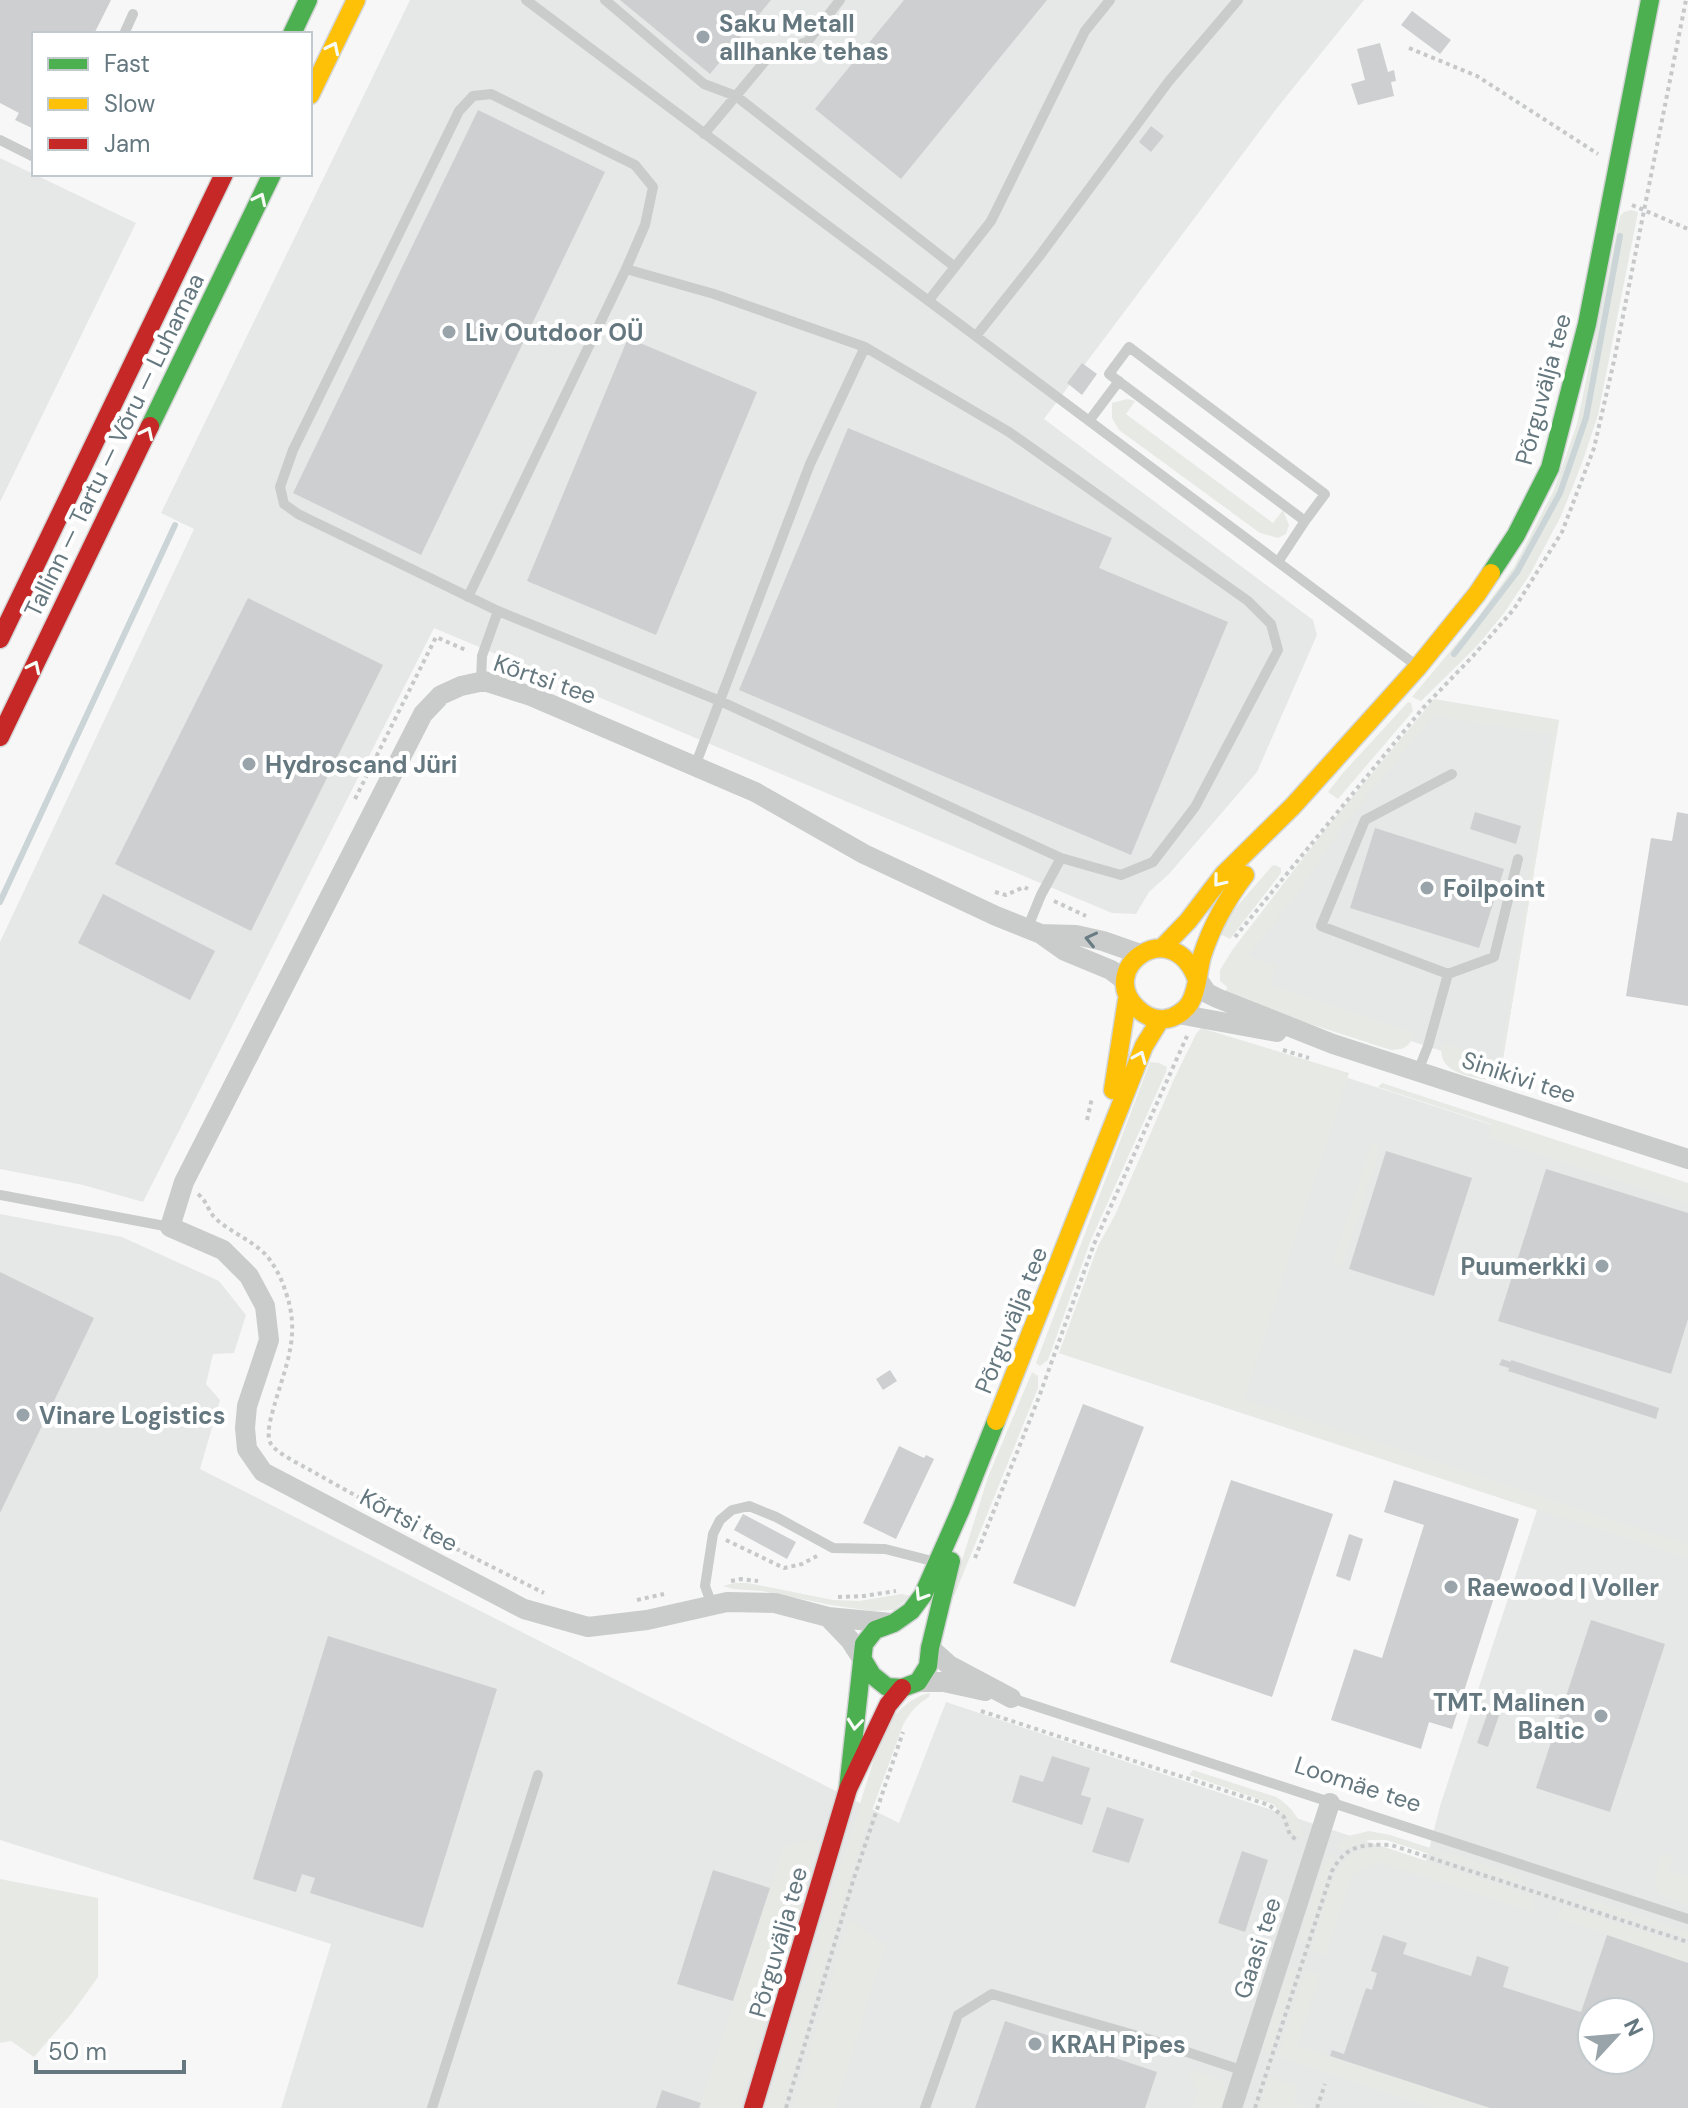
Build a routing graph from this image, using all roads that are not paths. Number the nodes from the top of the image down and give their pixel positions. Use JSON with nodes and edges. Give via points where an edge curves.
{"nodes":[{"id":1,"x":308,"y":0,"type":"edge"},
{"id":2,"x":356,"y":0,"type":"edge"},
{"id":3,"x":526,"y":0,"type":"edge"},
{"id":4,"x":605,"y":0,"type":"edge"},
{"id":5,"x":840,"y":0,"type":"edge"},
{"id":6,"x":1110,"y":0,"type":"edge"},
{"id":7,"x":1238,"y":0,"type":"edge"},
{"id":8,"x":1650,"y":0,"type":"edge"},
{"id":9,"x":133,"y":14,"type":"dead end"},
{"id":10,"x":125,"y":32,"type":"edge"},
{"id":11,"x":293,"y":32,"type":"edge"},
{"id":12,"x":312,"y":91,"type":"edge"},
{"id":13,"x":736,"y":96,"type":"junction"},
{"id":14,"x":704,"y":134,"type":"junction"},
{"id":15,"x":0,"y":140,"type":"edge"},
{"id":16,"x":32,"y":156,"type":"edge"},
{"id":17,"x":223,"y":176,"type":"edge"},
{"id":18,"x":271,"y":176,"type":"edge"},
{"id":19,"x":955,"y":267,"type":"junction"},
{"id":20,"x":626,"y":269,"type":"junction"},
{"id":21,"x":929,"y":300,"type":"junction"},
{"id":22,"x":976,"y":336,"type":"junction"},
{"id":23,"x":865,"y":347,"type":"junction"},
{"id":24,"x":1119,"y":381,"type":"junction"},
{"id":25,"x":1089,"y":421,"type":"junction"},
{"id":26,"x":1305,"y":521,"type":"junction"},
{"id":27,"x":1278,"y":562,"type":"junction"},
{"id":28,"x":468,"y":597,"type":"junction"},
{"id":29,"x":498,"y":611,"type":"junction"},
{"id":30,"x":0,"y":639,"type":"edge"},
{"id":31,"x":1418,"y":667,"type":"junction"},
{"id":32,"x":481,"y":681,"type":"junction"},
{"id":33,"x":720,"y":701,"type":"junction"},
{"id":34,"x":0,"y":737,"type":"edge"},
{"id":35,"x":695,"y":766,"type":"junction"},
{"id":36,"x":1452,"y":774,"type":"dead end"},
{"id":37,"x":1293,"y":806,"type":"junction"},
{"id":38,"x":1061,"y":858,"type":"junction"},
{"id":39,"x":1518,"y":859,"type":"dead end"},
{"id":40,"x":1034,"y":932,"type":"junction"},
{"id":41,"x":1163,"y":947,"type":"junction"},
{"id":42,"x":1140,"y":954,"type":"junction"},
{"id":43,"x":1448,"y":974,"type":"junction"},
{"id":44,"x":1196,"y":977,"type":"junction"},
{"id":45,"x":1126,"y":990,"type":"junction"},
{"id":46,"x":1169,"y":1017,"type":"junction"},
{"id":47,"x":1333,"y":1044,"type":"junction"},
{"id":48,"x":1418,"y":1071,"type":"junction"},
{"id":49,"x":1103,"y":1149,"type":"junction"},
{"id":50,"x":1688,"y":1159,"type":"edge"},
{"id":51,"x":0,"y":1195,"type":"edge"},
{"id":52,"x":170,"y":1227,"type":"junction"},
{"id":53,"x":961,"y":1509,"type":"junction"},
{"id":54,"x":938,"y":1563,"type":"junction"},
{"id":55,"x":709,"y":1595,"type":"junction"},
{"id":56,"x":828,"y":1617,"type":"junction"},
{"id":57,"x":914,"y":1633,"type":"junction"},
{"id":58,"x":863,"y":1660,"type":"junction"},
{"id":59,"x":910,"y":1685,"type":"junction"},
{"id":60,"x":1011,"y":1698,"type":"junction"},
{"id":61,"x":538,"y":1775,"type":"dead end"},
{"id":62,"x":848,"y":1789,"type":"junction"},
{"id":63,"x":1330,"y":1803,"type":"junction"},
{"id":64,"x":1688,"y":1919,"type":"edge"},
{"id":65,"x":1244,"y":2071,"type":"junction"},
{"id":66,"x":432,"y":2108,"type":"edge"},
{"id":67,"x":753,"y":2108,"type":"edge"},
{"id":68,"x":925,"y":2108,"type":"edge"},
{"id":69,"x":1232,"y":2108,"type":"edge"}],
"edges":[{"from":1,"to":11,"type":"main road"},
{"from":12,"to":2,"type":"main road","one_way":true},
{"from":3,"to":14,"type":"lane"},
{"from":4,"to":13,"type":"lane","via":[[704,84]]},
{"from":5,"to":13,"type":"lane","via":[[808,41],[766,60]]},
{"from":6,"to":19,"type":"lane","via":[[1085,31],[991,221]]},
{"from":7,"to":22,"type":"lane","via":[[1169,81]]},
{"from":8,"to":31,"type":"main road","name":"Põrguvälja tee","via":[[1587,324],[1550,468],[1485,582]]},
{"from":9,"to":10,"type":"lane"},
{"from":13,"to":14,"type":"lane"},
{"from":13,"to":19,"type":"lane"},
{"from":14,"to":21,"type":"lane"},
{"from":15,"to":16,"type":"lane"},
{"from":17,"to":30,"type":"main road","name":"Tallinn — Tartu — Võru — Luhamaa"},
{"from":34,"to":18,"type":"main road","name":"Tallinn — Tartu — Võru — Luhamaa","one_way":true},
{"from":19,"to":21,"type":"lane"},
{"from":20,"to":23,"type":"lane"},
{"from":20,"to":28,"type":"lane"},
{"from":20,"to":28,"type":"lane","via":[[645,225],[653,187],[635,165],[491,94],[473,96],[459,111],[293,450],[280,487],[284,504],[298,514]]},
{"from":21,"to":22,"type":"lane"},
{"from":22,"to":25,"type":"lane"},
{"from":23,"to":33,"type":"lane","via":[[810,464]]},
{"from":23,"to":38,"type":"lane","via":[[1009,432],[1248,601],[1271,624],[1278,650],[1195,807],[1153,862],[1121,875]]},
{"from":24,"to":25,"type":"lane"},
{"from":24,"to":26,"type":"lane"},
{"from":24,"to":26,"type":"lane","via":[[1109,374],[1129,347],[1325,494]]},
{"from":25,"to":27,"type":"lane"},
{"from":26,"to":27,"type":"lane"},
{"from":27,"to":31,"type":"lane"},
{"from":28,"to":29,"type":"lane"},
{"from":29,"to":32,"type":"lane","via":[[482,656]]},
{"from":29,"to":33,"type":"lane"},
{"from":31,"to":37,"type":"main road","name":"Põrguvälja tee"},
{"from":32,"to":35,"type":"street","name":"Kõrtsi tee","via":[[531,696]]},
{"from":32,"to":52,"type":"street","name":"Kõrtsi tee","via":[[441,695],[423,714],[184,1182]]},
{"from":33,"to":35,"type":"lane"},
{"from":33,"to":38,"type":"lane"},
{"from":35,"to":40,"type":"street","name":"Kõrtsi tee","via":[[755,792],[864,854]]},
{"from":36,"to":43,"type":"lane","via":[[1365,820],[1321,926]]},
{"from":37,"to":41,"type":"main road","name":"Põrguvälja tee","one_way":true,"via":[[1224,874]]},
{"from":37,"to":44,"type":"main road","name":"Põrguvälja tee","via":[[1209,934]]},
{"from":38,"to":40,"type":"lane","via":[[1041,895]]},
{"from":39,"to":43,"type":"lane","via":[[1494,957]]},
{"from":42,"to":40,"type":"street","name":"Kõrtsi tee","one_way":true,"via":[[1076,935]]},
{"from":40,"to":45,"type":"street","name":"Kõrtsi tee","via":[[1111,970]]},
{"from":41,"to":42,"type":"main road"},
{"from":41,"to":44,"type":"main road","via":[[1176,950]]},
{"from":42,"to":45,"type":"main road","via":[[1129,964]]},
{"from":43,"to":48,"type":"lane"},
{"from":44,"to":46,"type":"main road","via":[[1189,1005]]},
{"from":44,"to":47,"type":"street","name":"Sinikivi tee","via":[[1217,998]]},
{"from":45,"to":46,"type":"main road","via":[[1142,1013]]},
{"from":45,"to":49,"type":"main road","name":"Põrguvälja tee"},
{"from":46,"to":47,"type":"street","name":"Sinikivi tee","via":[[1214,1019]]},
{"from":49,"to":46,"type":"main road","name":"Põrguvälja tee","one_way":true,"via":[[1144,1046]]},
{"from":47,"to":48,"type":"street","name":"Sinikivi tee"},
{"from":48,"to":50,"type":"street","name":"Sinikivi tee"},
{"from":49,"to":53,"type":"main road","name":"Põrguvälja tee"},
{"from":51,"to":52,"type":"lane","name":"Kõrtsi tee"},
{"from":52,"to":55,"type":"street","name":"Kõrtsi tee","via":[[223,1250],[249,1276],[265,1306],[269,1340],[245,1428],[247,1449],[263,1472],[524,1609],[588,1627],[647,1620]]},
{"from":53,"to":54,"type":"main road","name":"Põrguvälja tee"},
{"from":53,"to":57,"type":"main road","name":"Põrguvälja tee","via":[[942,1603]]},
{"from":54,"to":55,"type":"lane","via":[[885,1549],[833,1548],[749,1506],[732,1510],[713,1534]]},
{"from":54,"to":57,"type":"main road","name":"Põrguvälja tee","via":[[911,1611]]},
{"from":55,"to":56,"type":"street","name":"Kõrtsi tee","via":[[727,1602],[775,1603]]},
{"from":56,"to":57,"type":"street","name":"Kõrtsi tee"},
{"from":56,"to":58,"type":"street"},
{"from":57,"to":58,"type":"main road","via":[[875,1630],[864,1644]]},
{"from":57,"to":59,"type":"main road","via":[[928,1666]]},
{"from":57,"to":60,"type":"street","name":"Loomäe tee","via":[[949,1665]]},
{"from":58,"to":59,"type":"main road","via":[[887,1687]]},
{"from":58,"to":62,"type":"main road","name":"Põrguvälja tee","one_way":true},
{"from":59,"to":60,"type":"street","name":"Loomäe tee","via":[[944,1682]]},
{"from":59,"to":62,"type":"main road","name":"Põrguvälja tee","via":[[888,1705]]},
{"from":60,"to":63,"type":"lane","name":"Loomäe tee"},
{"from":61,"to":66,"type":"lane"},
{"from":62,"to":67,"type":"main road","name":"Põrguvälja tee"},
{"from":63,"to":64,"type":"lane","name":"Loomäe tee"},
{"from":63,"to":65,"type":"street","name":"Gaasi tee"},
{"from":65,"to":68,"type":"lane","via":[[992,1994],[958,2015]]},
{"from":65,"to":69,"type":"street","name":"Gaasi tee"}]}
